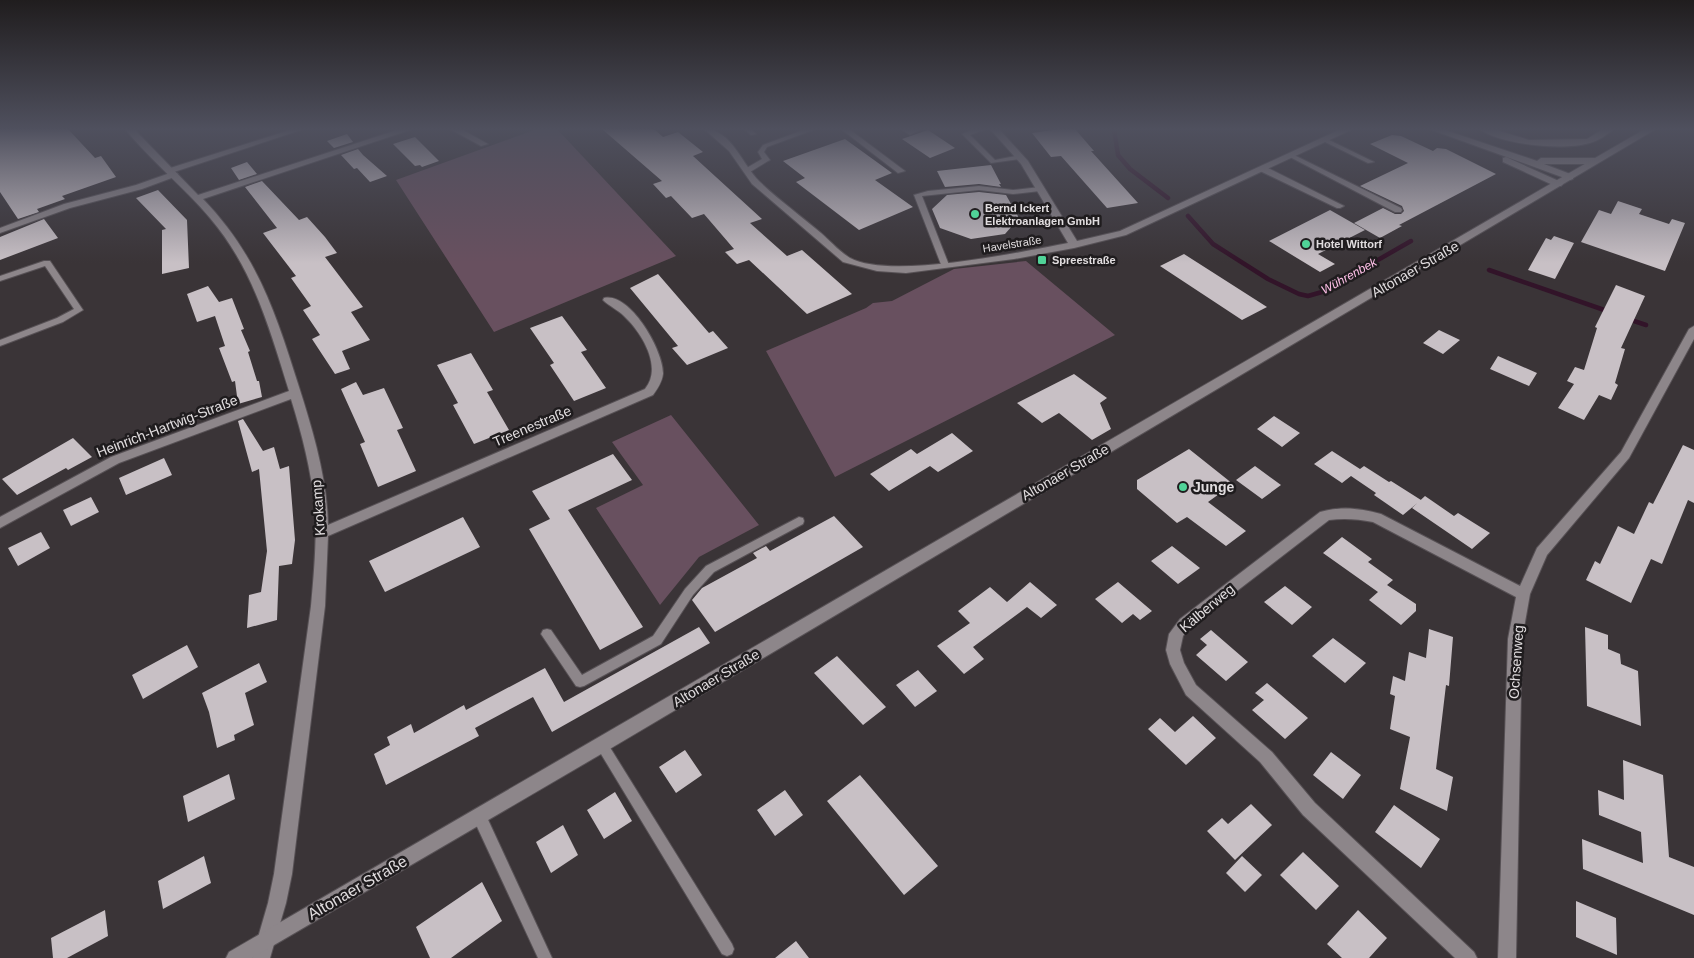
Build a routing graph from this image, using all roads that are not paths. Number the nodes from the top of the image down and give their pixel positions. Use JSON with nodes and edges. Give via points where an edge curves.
{"nodes":[{"id":1,"x":168,"y":174,"type":"edge"},
{"id":2,"x":174,"y":174,"type":"edge"},
{"id":3,"x":272,"y":174,"type":"edge"},
{"id":4,"x":749,"y":174,"type":"edge"},
{"id":5,"x":1030,"y":174,"type":"edge"},
{"id":6,"x":1253,"y":174,"type":"edge"},
{"id":7,"x":1273,"y":174,"type":"edge"},
{"id":8,"x":1327,"y":174,"type":"edge"},
{"id":9,"x":1546,"y":174,"type":"edge"},
{"id":10,"x":1552,"y":174,"type":"edge"},
{"id":11,"x":1575,"y":174,"type":"edge"},
{"id":12,"x":1564,"y":180,"type":"junction"},
{"id":13,"x":1040,"y":189,"type":"junction"},
{"id":14,"x":197,"y":198,"type":"junction"},
{"id":15,"x":1340,"y":206,"type":"dead end"},
{"id":16,"x":1398,"y":210,"type":"dead end"},
{"id":17,"x":0,"y":230,"type":"edge"},
{"id":18,"x":1074,"y":245,"type":"junction"},
{"id":19,"x":945,"y":265,"type":"junction"},
{"id":20,"x":0,"y":279,"type":"edge"},
{"id":21,"x":608,"y":300,"type":"dead end"},
{"id":22,"x":1694,"y":329,"type":"edge"},
{"id":23,"x":0,"y":343,"type":"edge"},
{"id":24,"x":296,"y":393,"type":"junction"},
{"id":25,"x":799,"y":521,"type":"dead end"},
{"id":26,"x":0,"y":523,"type":"edge"},
{"id":27,"x":321,"y":533,"type":"junction"},
{"id":28,"x":1523,"y":594,"type":"junction"},
{"id":29,"x":547,"y":634,"type":"dead end"},
{"id":30,"x":602,"y":745,"type":"junction"},
{"id":31,"x":479,"y":816,"type":"junction"},
{"id":32,"x":266,"y":940,"type":"junction"},
{"id":33,"x":727,"y":949,"type":"dead end"},
{"id":34,"x":235,"y":958,"type":"edge"},
{"id":35,"x":261,"y":958,"type":"edge"},
{"id":36,"x":545,"y":958,"type":"edge"},
{"id":37,"x":1468,"y":958,"type":"edge"},
{"id":38,"x":1507,"y":958,"type":"edge"}],
"edges":[{"from":1,"to":17,"type":"lane","via":[[138,187],[67,206]]},
{"from":2,"to":14,"type":"street","name":"Krokamp"},
{"from":3,"to":14,"type":"street"},
{"from":4,"to":19,"type":"street","name":"Havelstraße","via":[[755,182],[847,260],[877,268],[906,270]]},
{"from":5,"to":13,"type":"street"},
{"from":6,"to":18,"type":"street","name":"Havelstraße","via":[[1123,233]]},
{"from":7,"to":15,"type":"lane"},
{"from":8,"to":16,"type":"lane"},
{"from":9,"to":12,"type":"street"},
{"from":10,"to":12,"type":"street"},
{"from":11,"to":12,"type":"street","name":"Altonaer Straße"},
{"from":12,"to":30,"type":"street","name":"Altonaer Straße"},
{"from":13,"to":18,"type":"street"},
{"from":13,"to":19,"type":"lane","via":[[1013,192],[979,188],[918,195]]},
{"from":14,"to":24,"type":"street","name":"Krokamp","via":[[228,234],[253,273]]},
{"from":18,"to":19,"type":"street","name":"Havelstraße"},
{"from":20,"to":23,"type":"lane","via":[[47,263],[79,310],[63,320]]},
{"from":21,"to":27,"type":"street","name":"Treenestraße","via":[[634,319],[648,341],[658,374],[658,382],[649,392]]},
{"from":22,"to":28,"type":"street","name":"Ochsenweg","via":[[1625,455],[1542,552]]},
{"from":24,"to":26,"type":"street","name":"Heinrich-Hartwig-Straße","via":[[115,460]]},
{"from":24,"to":27,"type":"street","name":"Krokamp","via":[[318,484]]},
{"from":25,"to":29,"type":"lane","via":[[710,570],[689,592],[664,633],[656,640],[580,682]]},
{"from":27,"to":32,"type":"street","name":"Krokamp","via":[[318,606],[286,854],[277,904]]},
{"from":28,"to":37,"type":"street","name":"Kälberweg","via":[[1376,518],[1342,512],[1325,516],[1185,623],[1176,634],[1173,650],[1191,690],[1266,757],[1309,809]]},
{"from":28,"to":38,"type":"street","name":"Ochsenweg","via":[[1515,639]]},
{"from":30,"to":31,"type":"street","name":"Altonaer Straße"},
{"from":30,"to":33,"type":"lane"},
{"from":31,"to":32,"type":"street","name":"Altonaer Straße"},
{"from":31,"to":36,"type":"lane"},
{"from":32,"to":34,"type":"street","name":"Altonaer Straße"},
{"from":32,"to":35,"type":"street","name":"Krokamp"}]}
